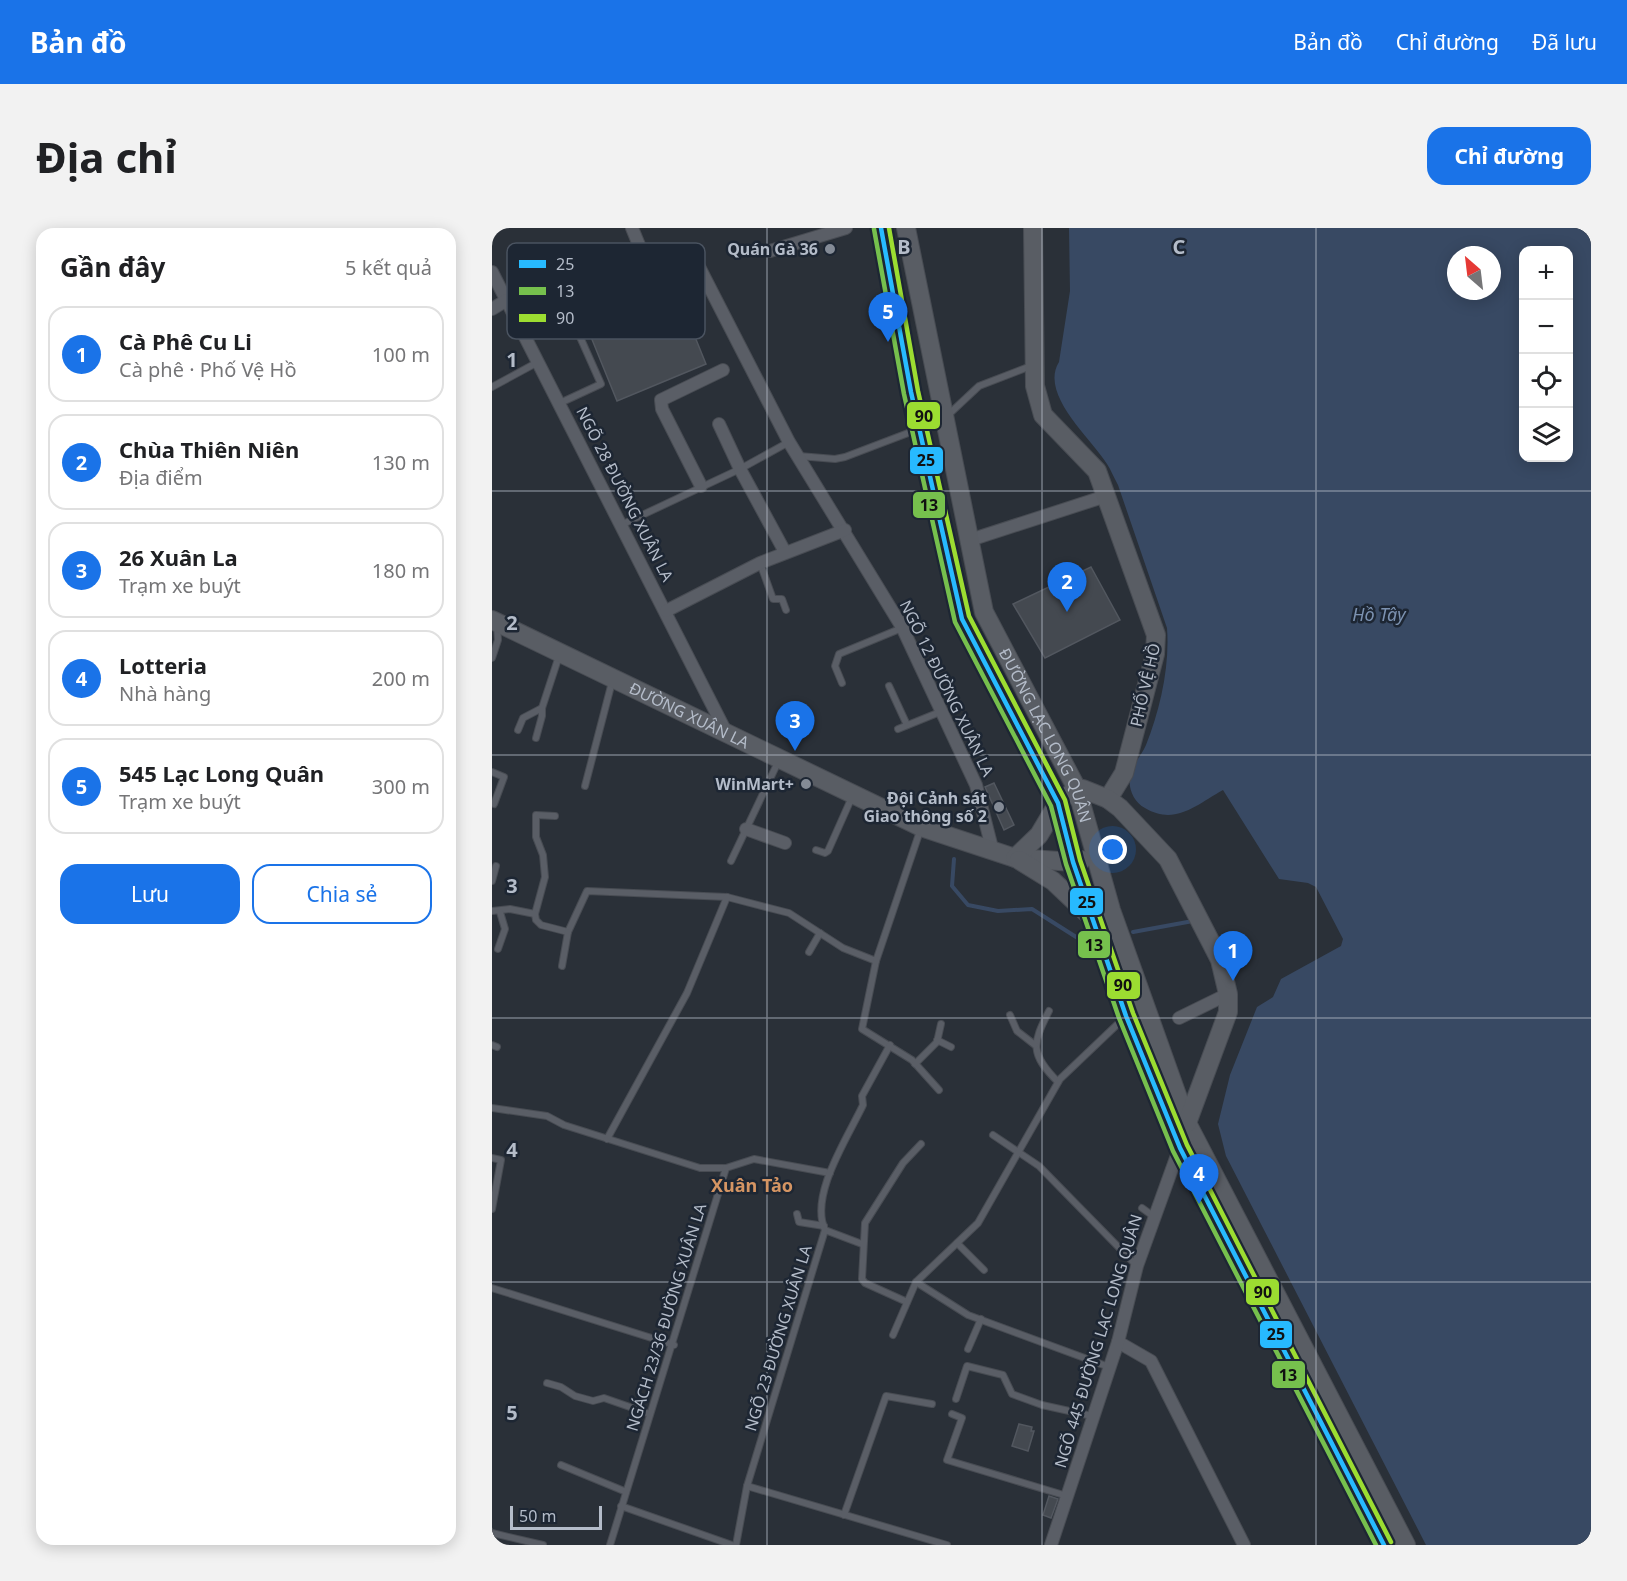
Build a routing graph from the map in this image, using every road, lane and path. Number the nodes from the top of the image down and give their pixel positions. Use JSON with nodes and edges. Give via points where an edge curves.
{"nodes":[{"id":1,"x":632,"y":228,"type":"edge"},
{"id":2,"x":846,"y":228,"type":"edge"},
{"id":3,"x":881,"y":228,"type":"edge"},
{"id":4,"x":906,"y":228,"type":"edge"},
{"id":5,"x":1033,"y":228,"type":"edge"},
{"id":6,"x":638,"y":243,"type":"edge"},
{"id":7,"x":770,"y":251,"type":"dead end"},
{"id":8,"x":492,"y":272,"type":"edge"},
{"id":9,"x":705,"y":278,"type":"edge"},
{"id":10,"x":507,"y":300,"type":"edge"},
{"id":11,"x":507,"y":306,"type":"edge"},
{"id":12,"x":492,"y":309,"type":"edge"},
{"id":13,"x":526,"y":339,"type":"edge"},
{"id":14,"x":581,"y":339,"type":"edge"},
{"id":15,"x":538,"y":362,"type":"junction"},
{"id":16,"x":1035,"y":364,"type":"junction"},
{"id":17,"x":723,"y":370,"type":"dead end"},
{"id":18,"x":492,"y":387,"type":"edge"},
{"id":19,"x":560,"y":403,"type":"junction"},
{"id":20,"x":945,"y":417,"type":"junction"},
{"id":21,"x":719,"y":424,"type":"dead end"},
{"id":22,"x":919,"y":429,"type":"junction"},
{"id":23,"x":789,"y":442,"type":"junction"},
{"id":24,"x":799,"y":456,"type":"junction"},
{"id":25,"x":740,"y":469,"type":"junction"},
{"id":26,"x":701,"y":486,"type":"junction"},
{"id":27,"x":1106,"y":496,"type":"junction"},
{"id":28,"x":621,"y":525,"type":"junction"},
{"id":29,"x":845,"y":530,"type":"junction"},
{"id":30,"x":970,"y":540,"type":"junction"},
{"id":31,"x":785,"y":552,"type":"junction"},
{"id":32,"x":760,"y":563,"type":"junction"},
{"id":33,"x":786,"y":610,"type":"dead end"},
{"id":34,"x":666,"y":611,"type":"junction"},
{"id":35,"x":494,"y":621,"type":"edge"},
{"id":36,"x":902,"y":627,"type":"junction"},
{"id":37,"x":560,"y":653,"type":"junction"},
{"id":38,"x":492,"y":658,"type":"edge"},
{"id":39,"x":613,"y":678,"type":"junction"},
{"id":40,"x":842,"y":683,"type":"dead end"},
{"id":41,"x":890,"y":686,"type":"dead end"},
{"id":42,"x":542,"y":708,"type":"junction"},
{"id":43,"x":940,"y":712,"type":"junction"},
{"id":44,"x":907,"y":725,"type":"junction"},
{"id":45,"x":898,"y":729,"type":"dead end"},
{"id":46,"x":518,"y":730,"type":"dead end"},
{"id":47,"x":726,"y":732,"type":"junction"},
{"id":48,"x":536,"y":738,"type":"dead end"},
{"id":49,"x":779,"y":759,"type":"junction"},
{"id":50,"x":492,"y":772,"type":"edge"},
{"id":51,"x":585,"y":786,"type":"dead end"},
{"id":52,"x":1077,"y":789,"type":"junction"},
{"id":53,"x":853,"y":795,"type":"junction"},
{"id":54,"x":1108,"y":799,"type":"junction"},
{"id":55,"x":1058,"y":803,"type":"junction"},
{"id":56,"x":494,"y":804,"type":"dead end"},
{"id":57,"x":555,"y":816,"type":"dead end"},
{"id":58,"x":921,"y":827,"type":"junction"},
{"id":59,"x":746,"y":829,"type":"junction"},
{"id":60,"x":785,"y":843,"type":"dead end"},
{"id":61,"x":992,"y":848,"type":"junction"},
{"id":62,"x":816,"y":850,"type":"dead end"},
{"id":63,"x":1015,"y":858,"type":"junction"},
{"id":64,"x":1094,"y":858,"type":"junction"},
{"id":65,"x":731,"y":861,"type":"dead end"},
{"id":66,"x":1073,"y":862,"type":"junction"},
{"id":67,"x":496,"y":866,"type":"dead end"},
{"id":68,"x":492,"y":881,"type":"edge"},
{"id":69,"x":727,"y":897,"type":"junction"},
{"id":70,"x":492,"y":911,"type":"edge"},
{"id":71,"x":500,"y":912,"type":"junction"},
{"id":72,"x":535,"y":914,"type":"junction"},
{"id":73,"x":1091,"y":917,"type":"junction"},
{"id":74,"x":568,"y":932,"type":"junction"},
{"id":75,"x":820,"y":933,"type":"junction"},
{"id":76,"x":498,"y":949,"type":"dead end"},
{"id":77,"x":809,"y":952,"type":"dead end"},
{"id":78,"x":876,"y":961,"type":"junction"},
{"id":79,"x":562,"y":966,"type":"dead end"},
{"id":80,"x":1228,"y":994,"type":"junction"},
{"id":81,"x":1049,"y":1011,"type":"dead end"},
{"id":82,"x":1010,"y":1015,"type":"dead end"},
{"id":83,"x":1126,"y":1016,"type":"junction"},
{"id":84,"x":1179,"y":1018,"type":"dead end"},
{"id":85,"x":941,"y":1024,"type":"dead end"},
{"id":86,"x":937,"y":1040,"type":"junction"},
{"id":87,"x":890,"y":1045,"type":"junction"},
{"id":88,"x":1035,"y":1045,"type":"junction"},
{"id":89,"x":951,"y":1047,"type":"dead end"},
{"id":90,"x":915,"y":1064,"type":"junction"},
{"id":91,"x":1058,"y":1082,"type":"junction"},
{"id":92,"x":939,"y":1090,"type":"dead end"},
{"id":93,"x":492,"y":1108,"type":"edge"},
{"id":94,"x":1187,"y":1123,"type":"junction"},
{"id":95,"x":993,"y":1135,"type":"dead end"},
{"id":96,"x":607,"y":1139,"type":"junction"},
{"id":97,"x":921,"y":1144,"type":"dead end"},
{"id":98,"x":1180,"y":1148,"type":"junction"},
{"id":99,"x":1017,"y":1153,"type":"junction"},
{"id":100,"x":492,"y":1158,"type":"edge"},
{"id":101,"x":726,"y":1168,"type":"junction"},
{"id":102,"x":830,"y":1173,"type":"junction"},
{"id":103,"x":1143,"y":1208,"type":"dead end"},
{"id":104,"x":492,"y":1209,"type":"edge"},
{"id":105,"x":797,"y":1214,"type":"dead end"},
{"id":106,"x":1153,"y":1216,"type":"junction"},
{"id":107,"x":824,"y":1228,"type":"junction"},
{"id":108,"x":957,"y":1243,"type":"junction"},
{"id":109,"x":862,"y":1245,"type":"junction"},
{"id":110,"x":1137,"y":1266,"type":"junction"},
{"id":111,"x":984,"y":1270,"type":"dead end"},
{"id":112,"x":916,"y":1282,"type":"junction"},
{"id":113,"x":492,"y":1288,"type":"edge"},
{"id":114,"x":907,"y":1302,"type":"junction"},
{"id":115,"x":981,"y":1319,"type":"junction"},
{"id":116,"x":892,"y":1335,"type":"dead end"},
{"id":117,"x":1118,"y":1342,"type":"junction"},
{"id":118,"x":674,"y":1345,"type":"junction"},
{"id":119,"x":968,"y":1349,"type":"dead end"},
{"id":120,"x":1109,"y":1367,"type":"junction"},
{"id":121,"x":547,"y":1383,"type":"dead end"},
{"id":122,"x":956,"y":1399,"type":"dead end"},
{"id":123,"x":932,"y":1404,"type":"dead end"},
{"id":124,"x":651,"y":1414,"type":"junction"},
{"id":125,"x":952,"y":1414,"type":"dead end"},
{"id":126,"x":1092,"y":1416,"type":"junction"},
{"id":127,"x":561,"y":1465,"type":"dead end"},
{"id":128,"x":747,"y":1486,"type":"junction"},
{"id":129,"x":624,"y":1491,"type":"junction"},
{"id":130,"x":1067,"y":1496,"type":"junction"},
{"id":131,"x":621,"y":1506,"type":"junction"},
{"id":132,"x":844,"y":1515,"type":"junction"},
{"id":133,"x":492,"y":1533,"type":"edge"},
{"id":134,"x":543,"y":1545,"type":"edge"},
{"id":135,"x":610,"y":1545,"type":"edge"},
{"id":136,"x":734,"y":1545,"type":"edge"},
{"id":137,"x":948,"y":1545,"type":"edge"},
{"id":138,"x":1051,"y":1545,"type":"edge"},
{"id":139,"x":1244,"y":1545,"type":"edge"},
{"id":140,"x":1384,"y":1545,"type":"edge"},
{"id":141,"x":1406,"y":1545,"type":"edge"}],
"edges":[{"from":1,"to":6,"type":"street"},
{"from":2,"to":7,"type":"street"},
{"from":3,"to":22,"type":"main road","name":"ĐƯỜNG LẠC LONG QUÂN"},
{"from":4,"to":20,"type":"main road","name":"ĐƯỜNG LẠC LONG QUÂN"},
{"from":5,"to":16,"type":"main road","name":"PHỐ VỆ HỒ"},
{"from":8,"to":10,"type":"street","name":"NGÕ 28 ĐƯỜNG XUÂN LA"},
{"from":9,"to":23,"type":"street","name":"NGÕ 12 ĐƯỜNG XUÂN LA"},
{"from":11,"to":12,"type":"street"},
{"from":13,"to":15,"type":"street","name":"NGÕ 28 ĐƯỜNG XUÂN LA"},
{"from":14,"to":19,"type":"lane","via":[[601,384]]},
{"from":15,"to":18,"type":"lane"},
{"from":15,"to":19,"type":"street","name":"NGÕ 28 ĐƯỜNG XUÂN LA"},
{"from":16,"to":20,"type":"lane","via":[[979,386]]},
{"from":16,"to":27,"type":"main road","name":"PHỐ VỆ HỒ","via":[[1035,386],[1043,415],[1091,462]]},
{"from":17,"to":26,"type":"street","via":[[661,400]]},
{"from":19,"to":28,"type":"street","name":"NGÕ 28 ĐƯỜNG XUÂN LA"},
{"from":20,"to":30,"type":"main road","name":"ĐƯỜNG LẠC LONG QUÂN"},
{"from":21,"to":25,"type":"street"},
{"from":22,"to":24,"type":"lane","via":[[845,457]]},
{"from":22,"to":55,"type":"main road","name":"ĐƯỜNG LẠC LONG QUÂN","via":[[962,619]]},
{"from":23,"to":24,"type":"street","name":"NGÕ 12 ĐƯỜNG XUÂN LA"},
{"from":23,"to":25,"type":"lane"},
{"from":24,"to":29,"type":"street","name":"NGÕ 12 ĐƯỜNG XUÂN LA"},
{"from":25,"to":26,"type":"lane"},
{"from":25,"to":31,"type":"street"},
{"from":26,"to":28,"type":"lane"},
{"from":27,"to":30,"type":"street"},
{"from":27,"to":54,"type":"main road","name":"PHỐ VỆ HỒ","via":[[1153,626],[1156,645],[1124,773]]},
{"from":28,"to":34,"type":"street","name":"NGÕ 28 ĐƯỜNG XUÂN LA"},
{"from":29,"to":31,"type":"street"},
{"from":29,"to":36,"type":"street","name":"NGÕ 12 ĐƯỜNG XUÂN LA"},
{"from":30,"to":52,"type":"main road","name":"ĐƯỜNG LẠC LONG QUÂN","via":[[984,612]]},
{"from":31,"to":32,"type":"street"},
{"from":32,"to":33,"type":"lane","via":[[773,598],[782,599]]},
{"from":32,"to":34,"type":"street"},
{"from":34,"to":47,"type":"street","name":"NGÕ 28 ĐƯỜNG XUÂN LA"},
{"from":35,"to":37,"type":"main road","name":"ĐƯỜNG XUÂN LA"},
{"from":35,"to":38,"type":"lane","via":[[498,640]]},
{"from":36,"to":40,"type":"lane","via":[[839,654],[835,666]]},
{"from":36,"to":43,"type":"street","name":"NGÕ 12 ĐƯỜNG XUÂN LA"},
{"from":37,"to":39,"type":"main road","name":"ĐƯỜNG XUÂN LA"},
{"from":37,"to":42,"type":"lane"},
{"from":39,"to":47,"type":"main road","name":"ĐƯỜNG XUÂN LA"},
{"from":39,"to":51,"type":"lane"},
{"from":41,"to":44,"type":"lane"},
{"from":42,"to":46,"type":"lane","via":[[523,718]]},
{"from":42,"to":48,"type":"lane"},
{"from":43,"to":44,"type":"lane"},
{"from":43,"to":61,"type":"street","name":"NGÕ 12 ĐƯỜNG XUÂN LA","via":[[976,785]]},
{"from":44,"to":45,"type":"lane"},
{"from":47,"to":49,"type":"main road","name":"ĐƯỜNG XUÂN LA"},
{"from":49,"to":53,"type":"main road","name":"ĐƯỜNG XUÂN LA"},
{"from":49,"to":59,"type":"lane"},
{"from":50,"to":56,"type":"lane","via":[[504,777]]},
{"from":52,"to":54,"type":"main road"},
{"from":52,"to":55,"type":"main road"},
{"from":52,"to":64,"type":"main road","name":"ĐƯỜNG LẠC LONG QUÂN"},
{"from":53,"to":58,"type":"main road","name":"ĐƯỜNG XUÂN LA"},
{"from":53,"to":62,"type":"lane","via":[[828,851]]},
{"from":54,"to":80,"type":"main road","via":[[1168,858],[1220,960]]},
{"from":55,"to":63,"type":"main road","via":[[1039,835]]},
{"from":55,"to":66,"type":"main road","name":"ĐƯỜNG LẠC LONG QUÂN"},
{"from":57,"to":72,"type":"lane","via":[[536,815],[536,837],[545,868]]},
{"from":58,"to":61,"type":"main road","name":"ĐƯỜNG XUÂN LA"},
{"from":58,"to":78,"type":"lane"},
{"from":59,"to":60,"type":"street"},
{"from":59,"to":65,"type":"lane"},
{"from":61,"to":63,"type":"main road","name":"ĐƯỜNG XUÂN LA"},
{"from":63,"to":66,"type":"main road","name":"ĐƯỜNG XUÂN LA"},
{"from":63,"to":73,"type":"main road","via":[[1053,881]]},
{"from":64,"to":66,"type":"main road","name":"ĐƯỜNG XUÂN LA"},
{"from":64,"to":94,"type":"main road","name":"ĐƯỜNG LẠC LONG QUÂN"},
{"from":66,"to":73,"type":"main road","name":"ĐƯỜNG LẠC LONG QUÂN"},
{"from":67,"to":68,"type":"lane"},
{"from":69,"to":74,"type":"lane","via":[[587,891]]},
{"from":69,"to":75,"type":"lane","via":[[789,913]]},
{"from":69,"to":96,"type":"lane","via":[[687,993]]},
{"from":70,"to":71,"type":"lane"},
{"from":71,"to":72,"type":"lane","via":[[510,909]]},
{"from":71,"to":76,"type":"lane","via":[[505,929]]},
{"from":72,"to":74,"type":"lane","via":[[541,925]]},
{"from":73,"to":83,"type":"main road","name":"ĐƯỜNG LẠC LONG QUÂN"},
{"from":74,"to":79,"type":"lane"},
{"from":75,"to":77,"type":"lane"},
{"from":75,"to":78,"type":"lane","via":[[843,948]]},
{"from":78,"to":87,"type":"lane","via":[[862,1029]]},
{"from":80,"to":84,"type":"street"},
{"from":80,"to":94,"type":"main road","via":[[1228,1012]]},
{"from":81,"to":88,"type":"lane"},
{"from":82,"to":88,"type":"lane","via":[[1017,1031]]},
{"from":83,"to":91,"type":"lane"},
{"from":83,"to":98,"type":"main road","name":"ĐƯỜNG LẠC LONG QUÂN"},
{"from":85,"to":86,"type":"lane"},
{"from":86,"to":89,"type":"lane"},
{"from":86,"to":90,"type":"lane"},
{"from":87,"to":90,"type":"lane"},
{"from":87,"to":102,"type":"lane","name":"NGÕ 23 ĐƯỜNG XUÂN LA","via":[[862,1096],[863,1105]]},
{"from":88,"to":91,"type":"lane"},
{"from":90,"to":92,"type":"lane"},
{"from":91,"to":99,"type":"lane"},
{"from":93,"to":96,"type":"lane","via":[[547,1116]]},
{"from":94,"to":98,"type":"street","name":"NGÕ 445 ĐƯỜNG LẠC LONG QUÂN"},
{"from":94,"to":141,"type":"main road","name":"ĐƯỜNG LẠC LONG QUÂN"},
{"from":95,"to":99,"type":"lane"},
{"from":96,"to":101,"type":"lane","via":[[700,1168]]},
{"from":97,"to":109,"type":"lane","via":[[903,1163],[866,1223]]},
{"from":98,"to":106,"type":"street","name":"NGÕ 445 ĐƯỜNG LẠC LONG QUÂN"},
{"from":98,"to":140,"type":"main road","name":"ĐƯỜNG LẠC LONG QUÂN"},
{"from":99,"to":108,"type":"lane","via":[[978,1223]]},
{"from":99,"to":110,"type":"lane","via":[[1039,1166]]},
{"from":100,"to":104,"type":"lane","via":[[501,1160]]},
{"from":101,"to":102,"type":"lane","via":[[754,1159]]},
{"from":101,"to":118,"type":"lane","name":"NGÁCH 23/36 ĐƯỜNG XUÂN LA"},
{"from":102,"to":107,"type":"lane","name":"NGÕ 23 ĐƯỜNG XUÂN LA","via":[[821,1200]]},
{"from":103,"to":106,"type":"lane"},
{"from":105,"to":107,"type":"lane","via":[[800,1222]]},
{"from":106,"to":110,"type":"street","name":"NGÕ 445 ĐƯỜNG LẠC LONG QUÂN"},
{"from":107,"to":109,"type":"lane"},
{"from":107,"to":128,"type":"lane","name":"NGÕ 23 ĐƯỜNG XUÂN LA"},
{"from":108,"to":111,"type":"lane"},
{"from":108,"to":112,"type":"lane"},
{"from":109,"to":114,"type":"lane","via":[[860,1272],[865,1283]]},
{"from":110,"to":117,"type":"street","name":"NGÕ 445 ĐƯỜNG LẠC LONG QUÂN"},
{"from":112,"to":114,"type":"lane"},
{"from":112,"to":115,"type":"lane"},
{"from":113,"to":118,"type":"lane"},
{"from":114,"to":116,"type":"lane"},
{"from":115,"to":119,"type":"lane"},
{"from":115,"to":120,"type":"lane"},
{"from":117,"to":120,"type":"street","name":"NGÕ 445 ĐƯỜNG LẠC LONG QUÂN"},
{"from":117,"to":139,"type":"street","via":[[1150,1361]]},
{"from":118,"to":124,"type":"lane","name":"NGÁCH 23/36 ĐƯỜNG XUÂN LA"},
{"from":120,"to":126,"type":"street","name":"NGÕ 445 ĐƯỜNG LẠC LONG QUÂN"},
{"from":121,"to":124,"type":"lane","via":[[575,1396],[593,1401],[604,1398]]},
{"from":122,"to":126,"type":"lane","via":[[967,1366],[1003,1376],[1012,1394],[1042,1406]]},
{"from":123,"to":132,"type":"lane","via":[[886,1396]]},
{"from":124,"to":129,"type":"lane","name":"NGÁCH 23/36 ĐƯỜNG XUÂN LA"},
{"from":125,"to":130,"type":"lane","via":[[962,1418],[947,1460]]},
{"from":126,"to":130,"type":"street","name":"NGÕ 445 ĐƯỜNG LẠC LONG QUÂN"},
{"from":127,"to":129,"type":"lane"},
{"from":128,"to":132,"type":"lane"},
{"from":128,"to":136,"type":"lane","name":"NGÕ 23 ĐƯỜNG XUÂN LA"},
{"from":129,"to":131,"type":"lane","name":"NGÁCH 23/36 ĐƯỜNG XUÂN LA"},
{"from":130,"to":138,"type":"street","name":"NGÕ 445 ĐƯỜNG LẠC LONG QUÂN"},
{"from":131,"to":135,"type":"lane","name":"NGÁCH 23/36 ĐƯỜNG XUÂN LA"},
{"from":131,"to":136,"type":"lane"},
{"from":132,"to":137,"type":"lane"},
{"from":133,"to":134,"type":"lane"}]}
